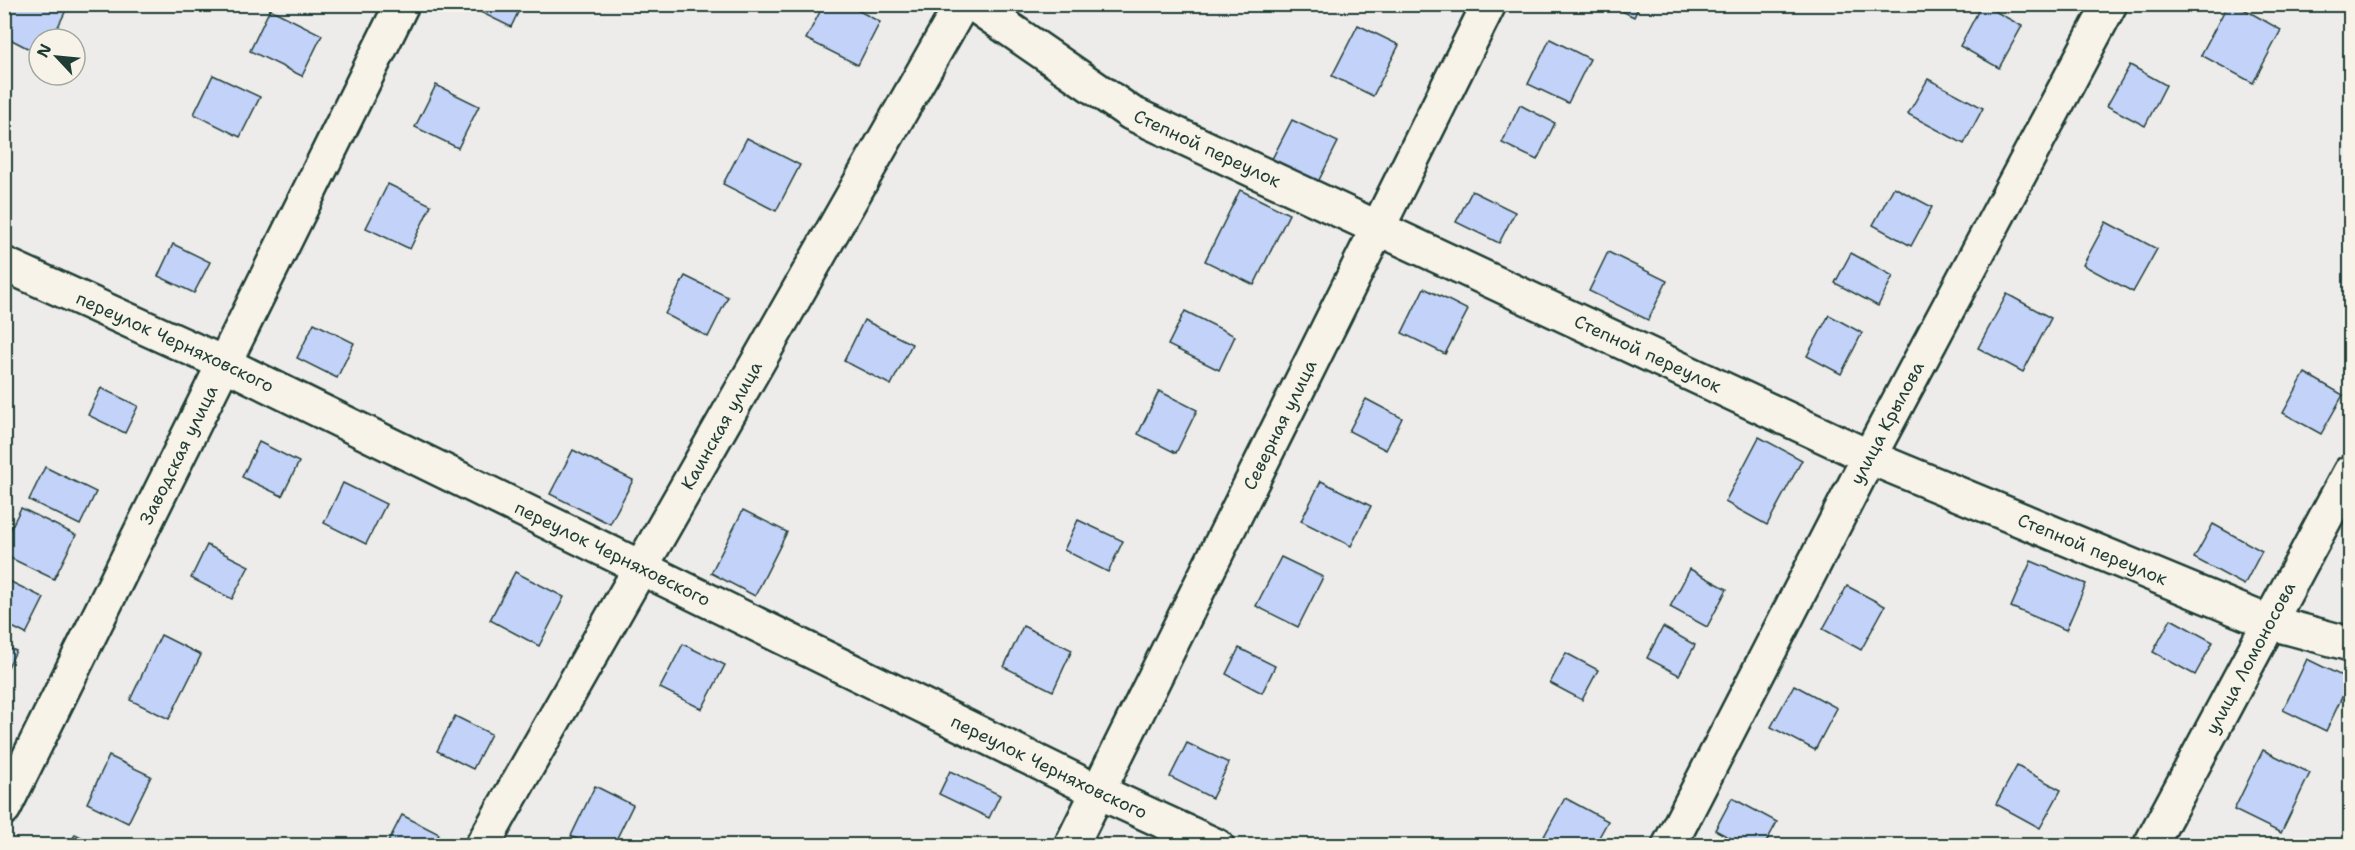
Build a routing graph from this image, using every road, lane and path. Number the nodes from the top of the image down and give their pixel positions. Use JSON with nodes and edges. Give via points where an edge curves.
{"nodes":[{"id":1,"x":402,"y":4,"type":"edge"},
{"id":2,"x":962,"y":4,"type":"edge"},
{"id":3,"x":973,"y":4,"type":"edge"},
{"id":4,"x":1489,"y":4,"type":"edge"},
{"id":5,"x":2110,"y":4,"type":"edge"},
{"id":6,"x":1378,"y":229,"type":"junction"},
{"id":7,"x":4,"y":264,"type":"edge"},
{"id":8,"x":223,"y":363,"type":"junction"},
{"id":9,"x":1869,"y":457,"type":"junction"},
{"id":10,"x":2350,"y":472,"type":"edge"},
{"id":11,"x":641,"y":569,"type":"junction"},
{"id":12,"x":2268,"y":622,"type":"junction"},
{"id":13,"x":2350,"y":644,"type":"edge"},
{"id":14,"x":1097,"y":791,"type":"junction"},
{"id":15,"x":4,"y":807,"type":"edge"},
{"id":16,"x":482,"y":846,"type":"edge"},
{"id":17,"x":1071,"y":846,"type":"edge"},
{"id":18,"x":1217,"y":846,"type":"edge"},
{"id":19,"x":1669,"y":846,"type":"edge"},
{"id":20,"x":2150,"y":846,"type":"edge"}],
"edges":[{"from":1,"to":8,"type":"street","name":"Заводская улица"},
{"from":2,"to":11,"type":"street","name":"Каинская улица"},
{"from":3,"to":6,"type":"street","name":"Степной переулок","via":[[1131,113]]},
{"from":4,"to":6,"type":"street","name":"Северная улица"},
{"from":5,"to":9,"type":"street","name":"улица Крылова"},
{"from":6,"to":9,"type":"street","name":"Степной переулок"},
{"from":6,"to":14,"type":"street","name":"Северная улица"},
{"from":7,"to":8,"type":"street","name":"переулок Черняховского"},
{"from":8,"to":11,"type":"street","name":"переулок Черняховского"},
{"from":8,"to":15,"type":"street","name":"Заводская улица"},
{"from":9,"to":12,"type":"street","name":"Степной переулок"},
{"from":9,"to":19,"type":"street","name":"улица Крылова"},
{"from":10,"to":12,"type":"street","name":"улица Ломоносова"},
{"from":11,"to":14,"type":"street","name":"переулок Черняховского"},
{"from":11,"to":16,"type":"street","name":"Каинская улица"},
{"from":12,"to":13,"type":"street","name":"Степной переулок"},
{"from":12,"to":20,"type":"street","name":"улица Ломоносова"},
{"from":14,"to":17,"type":"street","name":"Северная улица"},
{"from":14,"to":18,"type":"street","name":"переулок Черняховского"}]}
